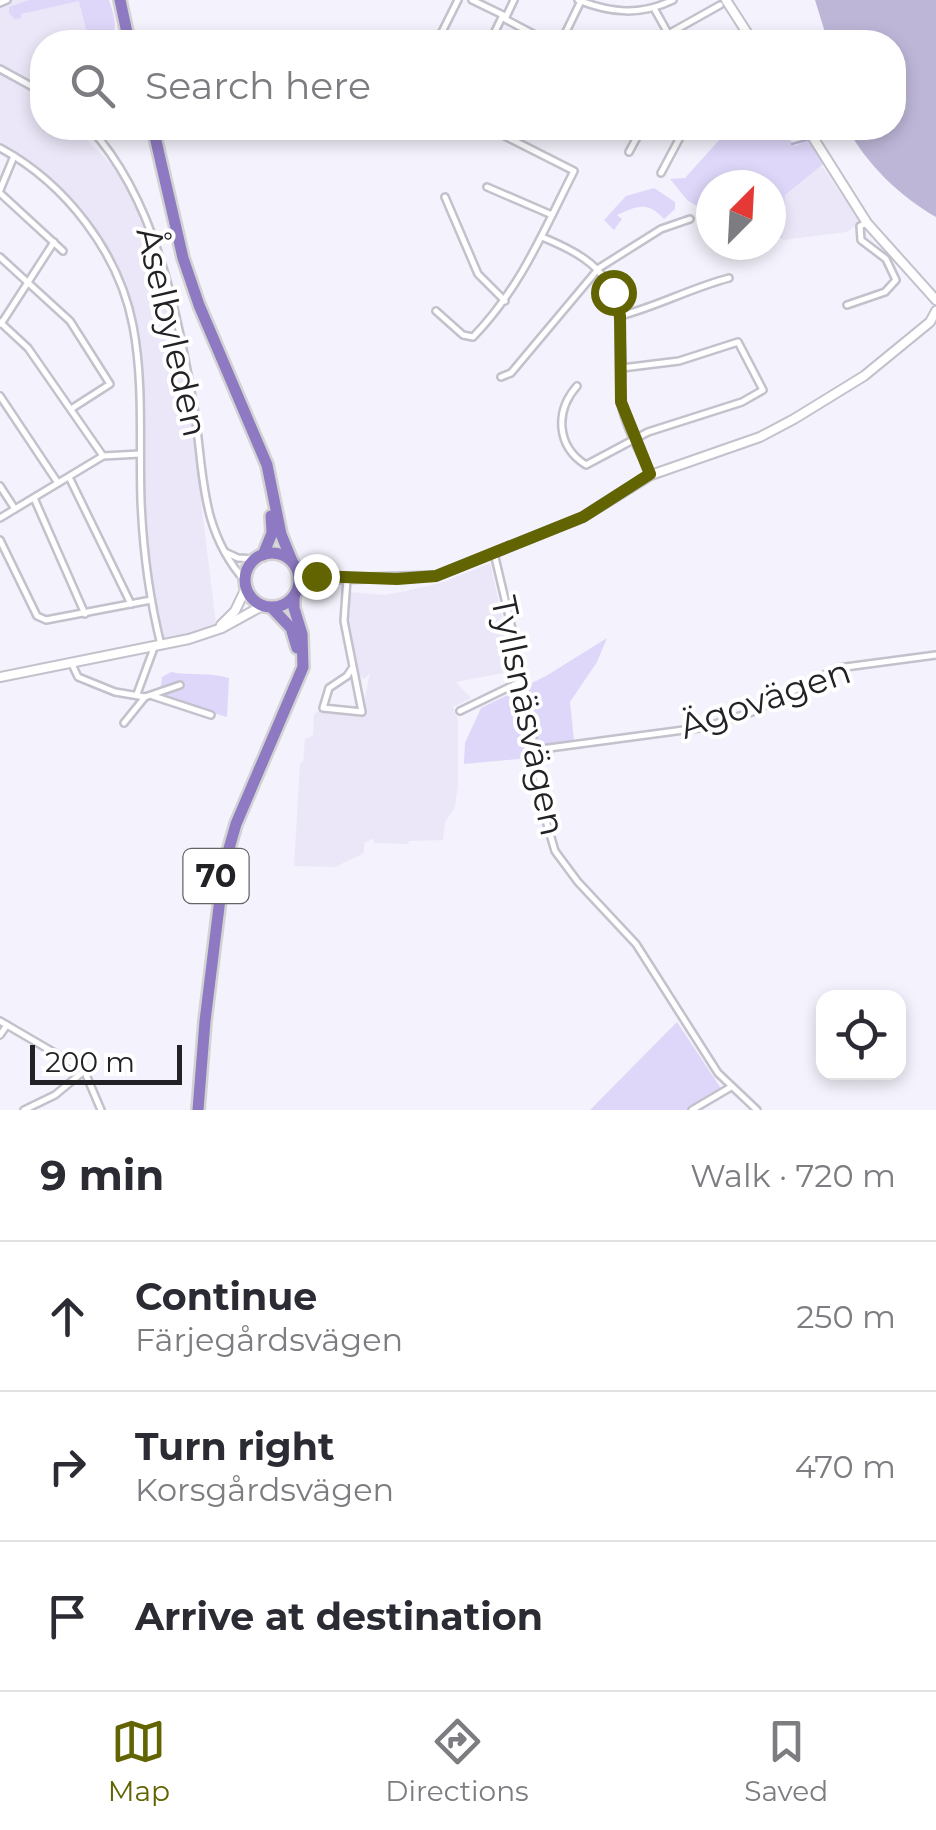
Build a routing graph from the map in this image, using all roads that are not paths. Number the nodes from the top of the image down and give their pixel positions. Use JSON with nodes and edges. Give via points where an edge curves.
{"nodes":[{"id":1,"x":7,"y":0,"type":"edge"},
{"id":2,"x":123,"y":0,"type":"edge"},
{"id":3,"x":458,"y":0,"type":"edge"},
{"id":4,"x":472,"y":0,"type":"edge"},
{"id":5,"x":514,"y":0,"type":"edge"},
{"id":6,"x":672,"y":0,"type":"edge"},
{"id":7,"x":580,"y":1,"type":"edge"},
{"id":8,"x":723,"y":2,"type":"edge"},
{"id":9,"x":0,"y":3,"type":"edge"},
{"id":10,"x":654,"y":9,"type":"junction"},
{"id":11,"x":504,"y":17,"type":"junction"},
{"id":12,"x":129,"y":30,"type":"edge"},
{"id":13,"x":443,"y":30,"type":"edge"},
{"id":14,"x":497,"y":30,"type":"edge"},
{"id":15,"x":523,"y":30,"type":"edge"},
{"id":16,"x":567,"y":30,"type":"edge"},
{"id":17,"x":666,"y":30,"type":"edge"},
{"id":18,"x":684,"y":30,"type":"edge"},
{"id":19,"x":744,"y":30,"type":"edge"},
{"id":20,"x":0,"y":69,"type":"edge"},
{"id":21,"x":30,"y":85,"type":"edge"},
{"id":22,"x":100,"y":140,"type":"edge"},
{"id":23,"x":152,"y":140,"type":"edge"},
{"id":24,"x":153,"y":140,"type":"edge"},
{"id":25,"x":513,"y":140,"type":"edge"},
{"id":26,"x":636,"y":140,"type":"edge"},
{"id":27,"x":679,"y":140,"type":"edge"},
{"id":28,"x":814,"y":140,"type":"edge"},
{"id":29,"x":0,"y":148,"type":"edge"},
{"id":30,"x":629,"y":152,"type":"dead end"},
{"id":31,"x":14,"y":156,"type":"junction"},
{"id":32,"x":661,"y":173,"type":"dead end"},
{"id":33,"x":487,"y":187,"type":"dead end"},
{"id":34,"x":0,"y":192,"type":"edge"},
{"id":35,"x":445,"y":197,"type":"dead end"},
{"id":36,"x":552,"y":216,"type":"junction"},
{"id":37,"x":690,"y":219,"type":"dead end"},
{"id":38,"x":864,"y":224,"type":"junction"},
{"id":39,"x":542,"y":237,"type":"junction"},
{"id":40,"x":54,"y":242,"type":"junction"},
{"id":41,"x":63,"y":251,"type":"dead end"},
{"id":42,"x":0,"y":258,"type":"edge"},
{"id":43,"x":599,"y":268,"type":"junction"},
{"id":44,"x":729,"y":278,"type":"dead end"},
{"id":45,"x":29,"y":282,"type":"junction"},
{"id":46,"x":936,"y":300,"type":"edge"},
{"id":47,"x":505,"y":301,"type":"junction"},
{"id":48,"x":847,"y":305,"type":"dead end"},
{"id":49,"x":436,"y":311,"type":"dead end"},
{"id":50,"x":936,"y":311,"type":"edge"},
{"id":51,"x":620,"y":316,"type":"junction"},
{"id":52,"x":0,"y":324,"type":"edge"},
{"id":53,"x":622,"y":368,"type":"junction"},
{"id":54,"x":502,"y":376,"type":"dead end"},
{"id":55,"x":578,"y":386,"type":"dead end"},
{"id":56,"x":0,"y":396,"type":"edge"},
{"id":57,"x":71,"y":409,"type":"junction"},
{"id":58,"x":634,"y":439,"type":"junction"},
{"id":59,"x":141,"y":454,"type":"junction"},
{"id":60,"x":103,"y":456,"type":"junction"},
{"id":61,"x":650,"y":474,"type":"junction"},
{"id":62,"x":69,"y":476,"type":"junction"},
{"id":63,"x":58,"y":484,"type":"junction"},
{"id":64,"x":0,"y":486,"type":"edge"},
{"id":65,"x":34,"y":498,"type":"junction"},
{"id":66,"x":15,"y":509,"type":"junction"},
{"id":67,"x":0,"y":518,"type":"edge"},
{"id":68,"x":0,"y":540,"type":"edge"},
{"id":69,"x":222,"y":550,"type":"junction"},
{"id":70,"x":494,"y":553,"type":"junction"},
{"id":71,"x":259,"y":557,"type":"junction"},
{"id":72,"x":295,"y":565,"type":"junction"},
{"id":73,"x":332,"y":579,"type":"junction"},
{"id":74,"x":346,"y":579,"type":"junction"},
{"id":75,"x":246,"y":585,"type":"junction"},
{"id":76,"x":296,"y":593,"type":"junction"},
{"id":77,"x":151,"y":600,"type":"junction"},
{"id":78,"x":132,"y":604,"type":"junction"},
{"id":79,"x":267,"y":607,"type":"junction"},
{"id":80,"x":86,"y":614,"type":"junction"},
{"id":81,"x":212,"y":632,"type":"junction"},
{"id":82,"x":158,"y":645,"type":"junction"},
{"id":83,"x":936,"y":655,"type":"edge"},
{"id":84,"x":71,"y":662,"type":"junction"},
{"id":85,"x":353,"y":667,"type":"junction"},
{"id":86,"x":0,"y":676,"type":"edge"},
{"id":87,"x":524,"y":680,"type":"junction"},
{"id":88,"x":180,"y":685,"type":"dead end"},
{"id":89,"x":136,"y":694,"type":"junction"},
{"id":90,"x":149,"y":696,"type":"junction"},
{"id":91,"x":460,"y":711,"type":"dead end"},
{"id":92,"x":210,"y":714,"type":"dead end"},
{"id":93,"x":124,"y":723,"type":"dead end"},
{"id":94,"x":534,"y":750,"type":"junction"},
{"id":95,"x":3,"y":1023,"type":"edge"},
{"id":96,"x":0,"y":1035,"type":"edge"},
{"id":97,"x":84,"y":1070,"type":"junction"},
{"id":98,"x":731,"y":1087,"type":"junction"},
{"id":99,"x":24,"y":1110,"type":"edge"},
{"id":100,"x":101,"y":1110,"type":"edge"},
{"id":101,"x":196,"y":1110,"type":"edge"},
{"id":102,"x":692,"y":1110,"type":"edge"},
{"id":103,"x":757,"y":1110,"type":"edge"}],
"edges":[{"from":1,"to":9,"type":"street"},
{"from":2,"to":12,"type":"highway"},
{"from":3,"to":13,"type":"street"},
{"from":4,"to":11,"type":"street"},
{"from":5,"to":11,"type":"street"},
{"from":6,"to":10,"type":"street"},
{"from":7,"to":10,"type":"street","via":[[606,10]]},
{"from":7,"to":16,"type":"street"},
{"from":8,"to":18,"type":"street"},
{"from":8,"to":19,"type":"street"},
{"from":10,"to":17,"type":"street"},
{"from":11,"to":14,"type":"street"},
{"from":11,"to":15,"type":"street"},
{"from":20,"to":21,"type":"street"},
{"from":22,"to":69,"type":"street","name":"Åselbyleden","via":[[124,170],[156,245],[192,401],[210,520]]},
{"from":23,"to":71,"type":"highway","number":"70","via":[[177,259],[266,487],[272,533]]},
{"from":24,"to":72,"type":"highway","number":"70","via":[[183,258],[267,466],[281,534]]},
{"from":25,"to":36,"type":"street","via":[[574,170]]},
{"from":26,"to":30,"type":"street"},
{"from":27,"to":32,"type":"street"},
{"from":28,"to":38,"type":"street"},
{"from":29,"to":31,"type":"street"},
{"from":31,"to":34,"type":"street"},
{"from":31,"to":59,"type":"street","via":[[63,196],[119,282],[138,360]]},
{"from":33,"to":36,"type":"street"},
{"from":34,"to":40,"type":"street"},
{"from":35,"to":47,"type":"street","via":[[478,274]]},
{"from":36,"to":39,"type":"street"},
{"from":37,"to":43,"type":"street"},
{"from":38,"to":46,"type":"street"},
{"from":38,"to":48,"type":"street","via":[[863,244],[886,258],[896,280],[886,292]]},
{"from":39,"to":43,"type":"street"},
{"from":39,"to":47,"type":"street"},
{"from":40,"to":41,"type":"street"},
{"from":40,"to":45,"type":"street"},
{"from":42,"to":45,"type":"street"},
{"from":43,"to":51,"type":"street"},
{"from":43,"to":54,"type":"street"},
{"from":44,"to":51,"type":"street"},
{"from":45,"to":52,"type":"street"},
{"from":45,"to":57,"type":"street","via":[[70,322],[110,384]]},
{"from":47,"to":49,"type":"street","via":[[468,338]]},
{"from":50,"to":61,"type":"street","via":[[864,376],[794,419]]},
{"from":51,"to":53,"type":"street"},
{"from":52,"to":57,"type":"street","via":[[28,348]]},
{"from":53,"to":58,"type":"street","via":[[621,402]]},
{"from":53,"to":58,"type":"street","via":[[679,361],[738,342],[763,390]]},
{"from":55,"to":58,"type":"street","via":[[560,416],[581,464]]},
{"from":56,"to":63,"type":"street"},
{"from":57,"to":60,"type":"street"},
{"from":58,"to":61,"type":"street"},
{"from":59,"to":60,"type":"street"},
{"from":59,"to":77,"type":"street"},
{"from":60,"to":62,"type":"street"},
{"from":61,"to":70,"type":"street","via":[[583,517]]},
{"from":62,"to":63,"type":"street"},
{"from":62,"to":78,"type":"street"},
{"from":63,"to":65,"type":"street"},
{"from":64,"to":66,"type":"street"},
{"from":65,"to":66,"type":"street"},
{"from":65,"to":80,"type":"street"},
{"from":66,"to":67,"type":"street"},
{"from":68,"to":80,"type":"street","via":[[37,616]]},
{"from":69,"to":71,"type":"street"},
{"from":69,"to":75,"type":"street","name":"Åselbyleden"},
{"from":70,"to":74,"type":"street","via":[[424,578]]},
{"from":70,"to":87,"type":"street","name":"Tyllsnäsvägen"},
{"from":71,"to":72,"type":"highway","via":[[281,554]]},
{"from":71,"to":75,"type":"highway","number":"70"},
{"from":72,"to":73,"type":"street"},
{"from":72,"to":76,"type":"highway","number":"70"},
{"from":73,"to":74,"type":"street"},
{"from":73,"to":76,"type":"street"},
{"from":74,"to":85,"type":"street","via":[[343,612]]},
{"from":75,"to":79,"type":"highway","number":"70"},
{"from":75,"to":81,"type":"street","via":[[235,611]]},
{"from":76,"to":79,"type":"highway","via":[[282,606]]},
{"from":76,"to":101,"type":"highway","number":"70","via":[[303,668],[228,848]]},
{"from":77,"to":78,"type":"street"},
{"from":77,"to":82,"type":"street"},
{"from":78,"to":80,"type":"street"},
{"from":79,"to":81,"type":"street"},
{"from":79,"to":101,"type":"highway","number":"70","via":[[295,636],[296,666],[218,864],[199,1019]]},
{"from":81,"to":82,"type":"street"},
{"from":82,"to":84,"type":"street"},
{"from":82,"to":89,"type":"street"},
{"from":83,"to":94,"type":"street","name":"Ägovägen","via":[[838,668],[752,712],[706,727]]},
{"from":84,"to":86,"type":"street"},
{"from":84,"to":89,"type":"street","via":[[86,682]]},
{"from":85,"to":85,"type":"street","via":[[362,712],[323,708],[329,688]]},
{"from":87,"to":91,"type":"street"},
{"from":87,"to":94,"type":"street","name":"Tyllsnäsvägen"},
{"from":88,"to":90,"type":"street"},
{"from":89,"to":90,"type":"street"},
{"from":90,"to":92,"type":"street"},
{"from":90,"to":93,"type":"street"},
{"from":94,"to":98,"type":"street","name":"Tyllsnäsvägen","via":[[556,851],[636,944]]},
{"from":95,"to":96,"type":"street"},
{"from":95,"to":97,"type":"street"},
{"from":97,"to":99,"type":"street"},
{"from":97,"to":100,"type":"street"},
{"from":98,"to":102,"type":"street"},
{"from":98,"to":103,"type":"street","name":"Tyllsnäsvägen"}]}
